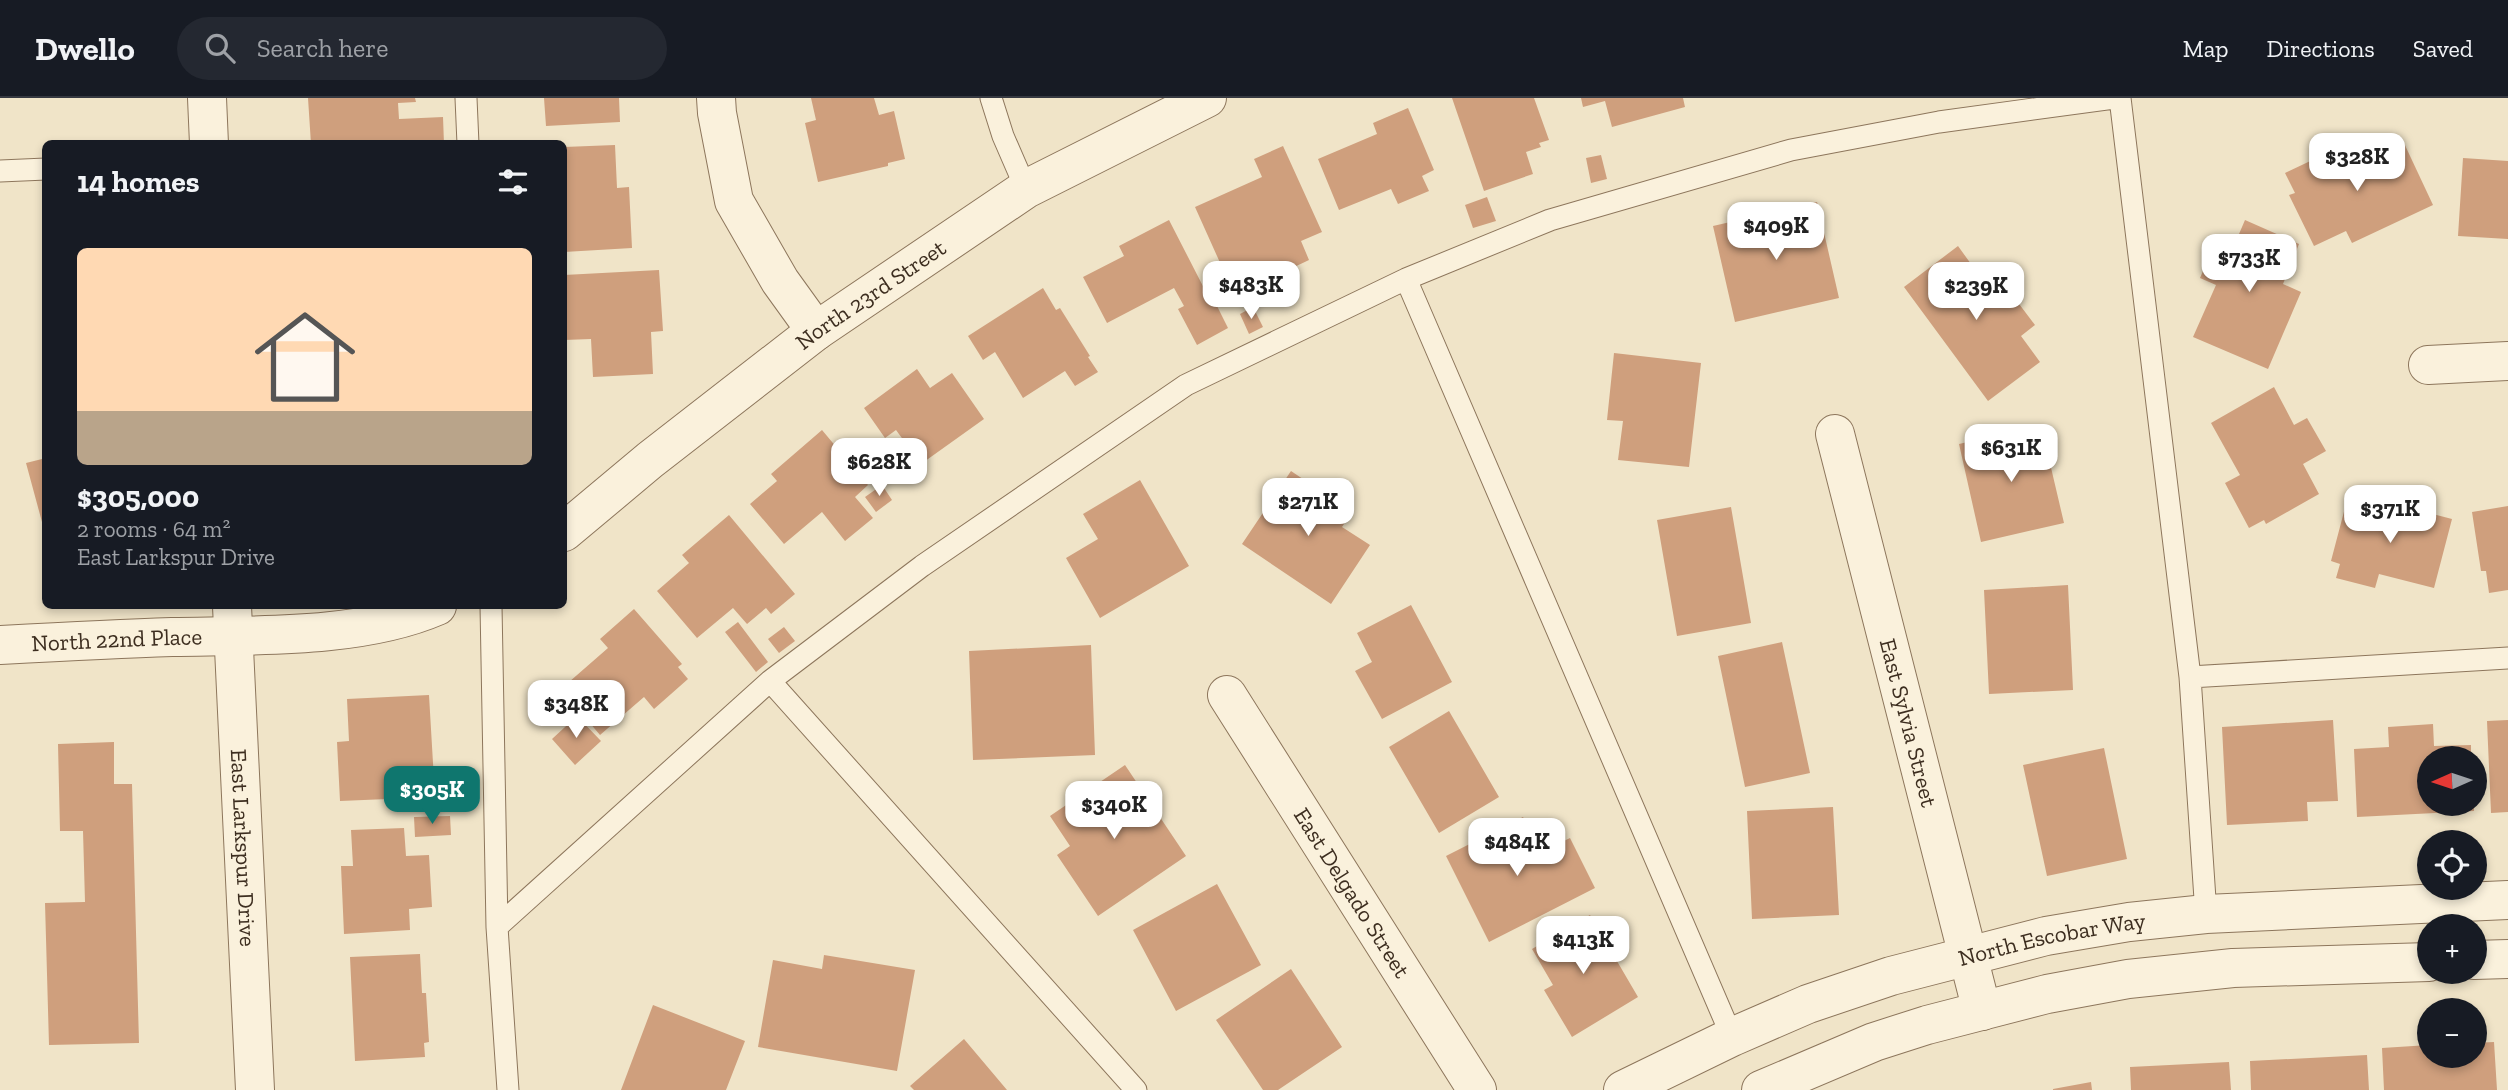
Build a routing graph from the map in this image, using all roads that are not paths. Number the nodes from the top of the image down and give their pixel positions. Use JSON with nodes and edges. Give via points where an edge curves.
{"nodes":[{"id":1,"x":207,"y":98,"type":"edge"},
{"id":2,"x":466,"y":98,"type":"edge"},
{"id":3,"x":716,"y":98,"type":"edge"},
{"id":4,"x":991,"y":98,"type":"edge"},
{"id":5,"x":1207,"y":98,"type":"edge"},
{"id":6,"x":2114,"y":98,"type":"edge"},
{"id":7,"x":2120,"y":98,"type":"edge"},
{"id":8,"x":209,"y":140,"type":"edge"},
{"id":9,"x":468,"y":140,"type":"edge"},
{"id":10,"x":42,"y":169,"type":"edge"},
{"id":11,"x":0,"y":171,"type":"edge"},
{"id":12,"x":1026,"y":189,"type":"junction"},
{"id":13,"x":1406,"y":279,"type":"junction"},
{"id":14,"x":816,"y":331,"type":"junction"},
{"id":15,"x":2508,"y":361,"type":"edge"},
{"id":16,"x":2428,"y":365,"type":"dead end"},
{"id":17,"x":1835,"y":435,"type":"dead end"},
{"id":18,"x":567,"y":529,"type":"edge"},
{"id":19,"x":430,"y":609,"type":"edge"},
{"id":20,"x":492,"y":609,"type":"edge"},
{"id":21,"x":233,"y":621,"type":"edge"},
{"id":22,"x":0,"y":645,"type":"edge"},
{"id":23,"x":2508,"y":658,"type":"edge"},
{"id":24,"x":2190,"y":677,"type":"junction"},
{"id":25,"x":770,"y":681,"type":"junction"},
{"id":26,"x":1227,"y":695,"type":"dead end"},
{"id":27,"x":2508,"y":900,"type":"edge"},
{"id":28,"x":2206,"y":914,"type":"junction"},
{"id":29,"x":497,"y":927,"type":"junction"},
{"id":30,"x":1968,"y":956,"type":"junction"},
{"id":31,"x":2508,"y":959,"type":"edge"},
{"id":32,"x":2487,"y":960,"type":"edge"},
{"id":33,"x":2417,"y":961,"type":"edge"},
{"id":34,"x":1982,"y":1011,"type":"junction"},
{"id":35,"x":1732,"y":1037,"type":"junction"},
{"id":36,"x":255,"y":1090,"type":"edge"},
{"id":37,"x":508,"y":1090,"type":"edge"},
{"id":38,"x":1136,"y":1090,"type":"edge"},
{"id":39,"x":1477,"y":1090,"type":"edge"},
{"id":40,"x":1623,"y":1090,"type":"edge"},
{"id":41,"x":1761,"y":1090,"type":"edge"}],
"edges":[{"from":1,"to":8,"type":"street"},
{"from":2,"to":9,"type":"lane"},
{"from":3,"to":14,"type":"street","via":[[734,201],[780,281]]},
{"from":4,"to":12,"type":"lane"},
{"from":5,"to":12,"type":"street","name":"North 23rd Street"},
{"from":6,"to":13,"type":"lane","via":[[1939,122],[1791,150],[1550,220]]},
{"from":7,"to":24,"type":"lane"},
{"from":10,"to":11,"type":"lane"},
{"from":12,"to":14,"type":"street","name":"North 23rd Street"},
{"from":13,"to":25,"type":"lane","via":[[1186,386],[922,566]]},
{"from":13,"to":35,"type":"lane"},
{"from":14,"to":18,"type":"street","name":"North 23rd Street"},
{"from":15,"to":16,"type":"street"},
{"from":17,"to":30,"type":"street","name":"East Sylvia Street"},
{"from":19,"to":21,"type":"street","via":[[358,627]]},
{"from":20,"to":29,"type":"lane"},
{"from":21,"to":22,"type":"street","name":"North 22nd Place"},
{"from":21,"to":36,"type":"street","name":"East Larkspur Drive"},
{"from":23,"to":24,"type":"lane"},
{"from":24,"to":28,"type":"lane"},
{"from":25,"to":29,"type":"lane"},
{"from":25,"to":38,"type":"lane"},
{"from":26,"to":39,"type":"street","name":"East Delgado Street"},
{"from":27,"to":28,"type":"street","name":"North Escobar Way"},
{"from":28,"to":30,"type":"street","name":"North Escobar Way","via":[[2070,932]]},
{"from":29,"to":37,"type":"lane"},
{"from":30,"to":34,"type":"street","name":"East Sylvia Street"},
{"from":30,"to":35,"type":"street","name":"North Escobar Way","via":[[1808,1004]]},
{"from":31,"to":32,"type":"street"},
{"from":33,"to":34,"type":"street","via":[[2178,972],[2047,994]]},
{"from":34,"to":41,"type":"street","via":[[1874,1042]]},
{"from":35,"to":40,"type":"street","name":"North Escobar Way"}]}
